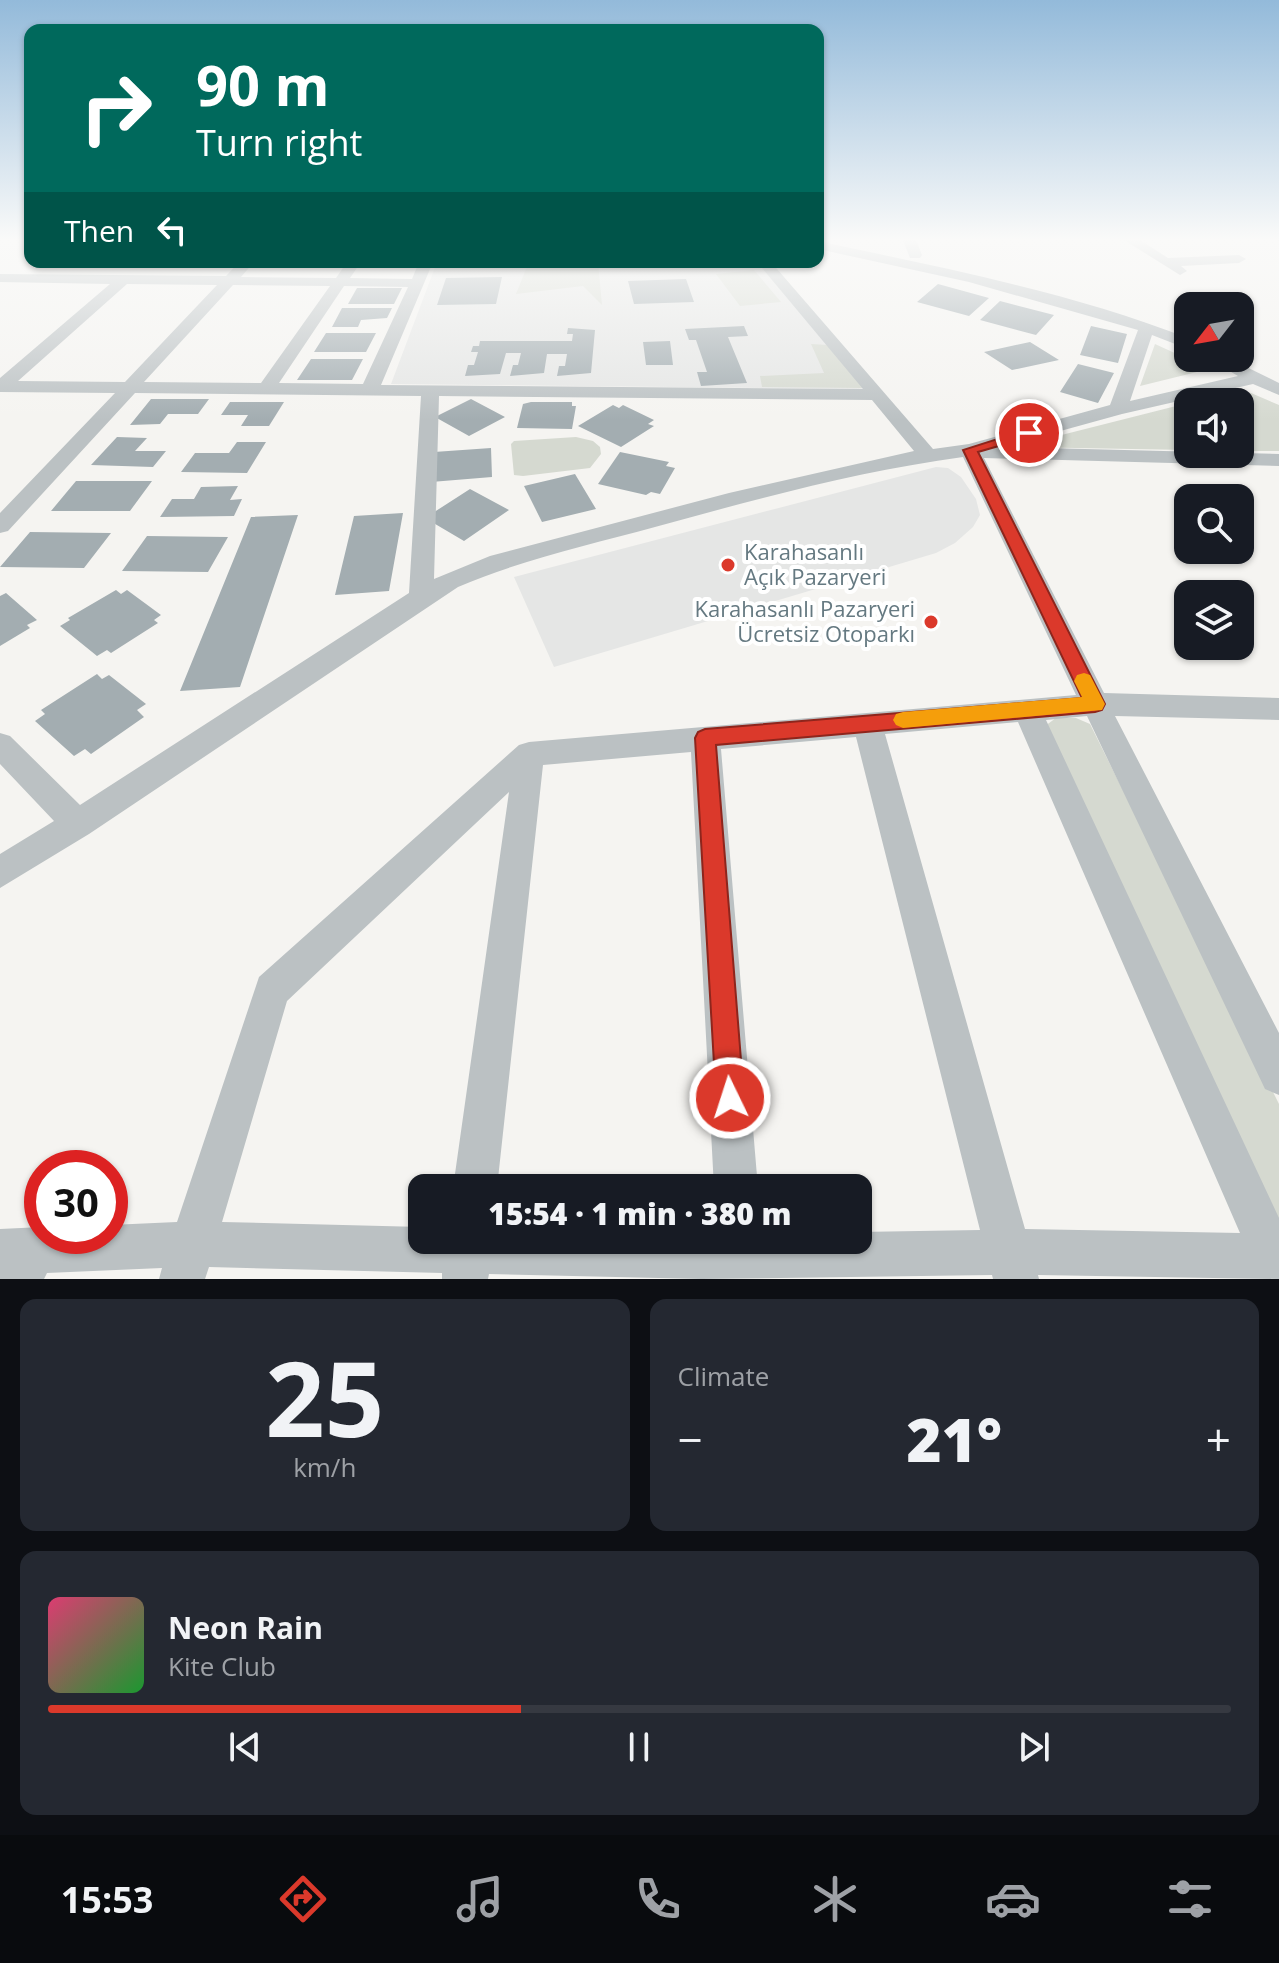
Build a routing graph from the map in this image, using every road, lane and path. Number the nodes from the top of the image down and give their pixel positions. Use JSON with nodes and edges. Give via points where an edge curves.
{"nodes":[{"id":1,"x":100,"y":300,"type":"edge"},
{"id":2,"x":212,"y":300,"type":"edge"},
{"id":3,"x":329,"y":300,"type":"edge"},
{"id":4,"x":410,"y":300,"type":"edge"},
{"id":5,"x":796,"y":300,"type":"edge"},
{"id":6,"x":1049,"y":300,"type":"edge"},
{"id":7,"x":1147,"y":326,"type":"junction"},
{"id":8,"x":1174,"y":338,"type":"edge"},
{"id":9,"x":1243,"y":372,"type":"edge"},
{"id":10,"x":1255,"y":378,"type":"junction"},
{"id":11,"x":0,"y":386,"type":"edge"},
{"id":12,"x":130,"y":387,"type":"junction"},
{"id":13,"x":267,"y":388,"type":"junction"},
{"id":14,"x":370,"y":389,"type":"junction"},
{"id":15,"x":1279,"y":390,"type":"edge"},
{"id":16,"x":430,"y":391,"type":"junction"},
{"id":17,"x":877,"y":395,"type":"junction"},
{"id":18,"x":1118,"y":409,"type":"junction"},
{"id":19,"x":970,"y":450,"type":"junction"},
{"id":20,"x":927,"y":454,"type":"junction"},
{"id":21,"x":1279,"y":460,"type":"edge"},
{"id":22,"x":0,"y":526,"type":"edge"},
{"id":23,"x":421,"y":597,"type":"junction"},
{"id":24,"x":1095,"y":704,"type":"junction"},
{"id":25,"x":1027,"y":710,"type":"junction"},
{"id":26,"x":1274,"y":716,"type":"edge"},
{"id":27,"x":867,"y":723,"type":"junction"},
{"id":28,"x":705,"y":738,"type":"junction"},
{"id":29,"x":0,"y":745,"type":"edge"},
{"id":30,"x":529,"y":754,"type":"junction"},
{"id":31,"x":78,"y":824,"type":"junction"},
{"id":32,"x":0,"y":872,"type":"edge"},
{"id":33,"x":1279,"y":1075,"type":"edge"},
{"id":34,"x":477,"y":1174,"type":"edge"},
{"id":35,"x":735,"y":1174,"type":"edge"},
{"id":36,"x":1276,"y":1256,"type":"edge"},
{"id":37,"x":467,"y":1257,"type":"edge"},
{"id":38,"x":741,"y":1259,"type":"edge"},
{"id":39,"x":18,"y":1261,"type":"edge"},
{"id":40,"x":188,"y":1262,"type":"edge"},
{"id":41,"x":1013,"y":1265,"type":"edge"}],
"edges":[{"from":1,"to":11,"type":"street"},
{"from":2,"to":12,"type":"street"},
{"from":3,"to":13,"type":"street"},
{"from":4,"to":14,"type":"street"},
{"from":5,"to":17,"type":"street"},
{"from":6,"to":7,"type":"street"},
{"from":7,"to":8,"type":"street"},
{"from":7,"to":18,"type":"street"},
{"from":9,"to":10,"type":"street"},
{"from":10,"to":15,"type":"street"},
{"from":10,"to":18,"type":"street"},
{"from":11,"to":12,"type":"street"},
{"from":12,"to":13,"type":"street"},
{"from":12,"to":22,"type":"street"},
{"from":13,"to":14,"type":"street"},
{"from":14,"to":16,"type":"street"},
{"from":16,"to":17,"type":"street"},
{"from":16,"to":23,"type":"street"},
{"from":17,"to":20,"type":"street"},
{"from":18,"to":19,"type":"street"},
{"from":19,"to":20,"type":"street"},
{"from":19,"to":21,"type":"street"},
{"from":19,"to":24,"type":"street"},
{"from":20,"to":23,"type":"street","via":[[490,564]]},
{"from":23,"to":31,"type":"street"},
{"from":24,"to":25,"type":"street"},
{"from":24,"to":26,"type":"street"},
{"from":24,"to":33,"type":"street"},
{"from":25,"to":27,"type":"street"},
{"from":25,"to":36,"type":"street"},
{"from":27,"to":28,"type":"street"},
{"from":27,"to":41,"type":"street"},
{"from":28,"to":30,"type":"street"},
{"from":28,"to":35,"type":"street"},
{"from":29,"to":31,"type":"street"},
{"from":30,"to":34,"type":"street"},
{"from":30,"to":40,"type":"street","via":[[272,990]]},
{"from":31,"to":32,"type":"street"},
{"from":36,"to":41,"type":"street"},
{"from":37,"to":38,"type":"street"},
{"from":37,"to":40,"type":"street"},
{"from":38,"to":41,"type":"street"},
{"from":39,"to":40,"type":"street"}]}
